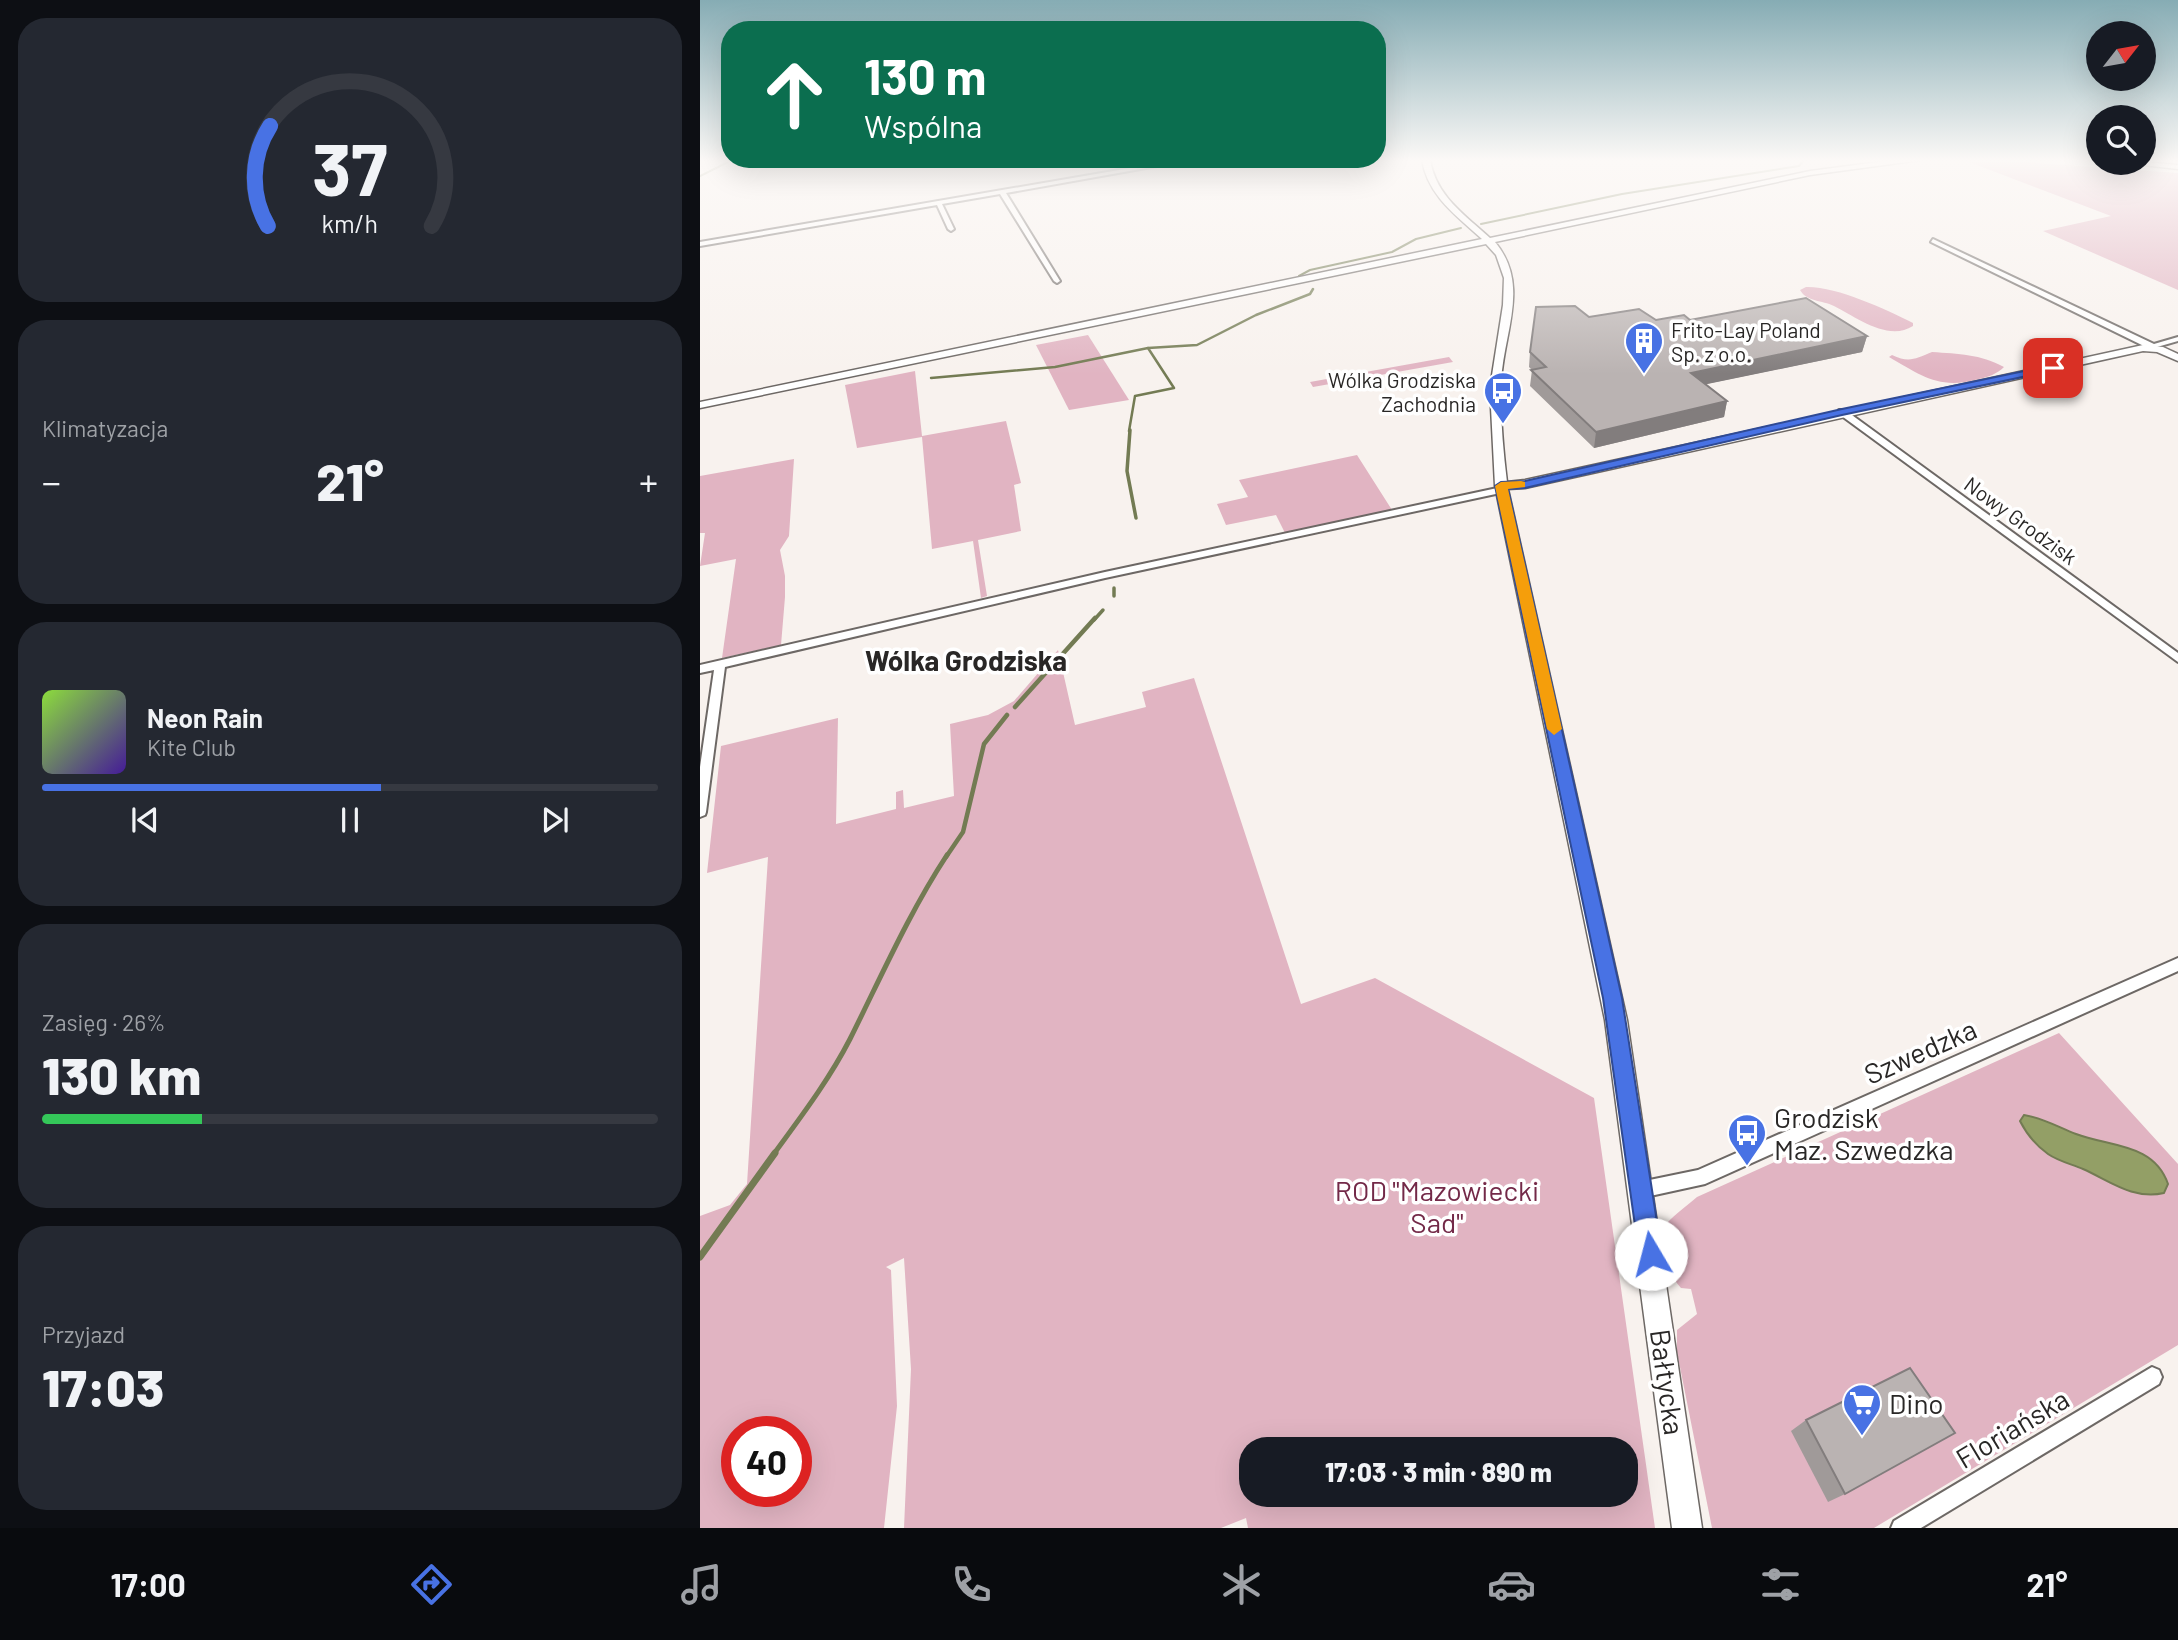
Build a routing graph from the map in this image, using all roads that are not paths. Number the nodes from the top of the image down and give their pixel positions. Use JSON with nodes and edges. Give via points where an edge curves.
{"nodes":[{"id":1,"x":774,"y":231,"type":"edge"},
{"id":2,"x":1026,"y":231,"type":"edge"},
{"id":3,"x":1476,"y":231,"type":"edge"},
{"id":4,"x":1537,"y":231,"type":"edge"},
{"id":5,"x":1933,"y":241,"type":"dead end"},
{"id":6,"x":1487,"y":242,"type":"junction"},
{"id":7,"x":700,"y":244,"type":"edge"},
{"id":8,"x":1057,"y":281,"type":"dead end"},
{"id":9,"x":2178,"y":339,"type":"edge"},
{"id":10,"x":2153,"y":347,"type":"junction"},
{"id":11,"x":2178,"y":358,"type":"edge"},
{"id":12,"x":700,"y":405,"type":"edge"},
{"id":13,"x":1842,"y":412,"type":"junction"},
{"id":14,"x":1502,"y":488,"type":"junction"},
{"id":15,"x":2178,"y":658,"type":"edge"},
{"id":16,"x":720,"y":664,"type":"junction"},
{"id":17,"x":700,"y":669,"type":"edge"},
{"id":18,"x":700,"y":812,"type":"edge"},
{"id":19,"x":2178,"y":964,"type":"edge"},
{"id":20,"x":1641,"y":1189,"type":"junction"},
{"id":21,"x":2152,"y":1377,"type":"dead end"},
{"id":22,"x":1687,"y":1528,"type":"edge"},
{"id":23,"x":1901,"y":1528,"type":"edge"}],
"edges":[{"from":1,"to":7,"type":"street"},
{"from":2,"to":8,"type":"street"},
{"from":3,"to":6,"type":"street","name":"Bałtycka"},
{"from":4,"to":6,"type":"street"},
{"from":5,"to":10,"type":"street"},
{"from":6,"to":12,"type":"street"},
{"from":6,"to":14,"type":"street","name":"Bałtycka","via":[[1508,272],[1494,425]]},
{"from":9,"to":10,"type":"street"},
{"from":10,"to":11,"type":"street"},
{"from":10,"to":13,"type":"street"},
{"from":13,"to":14,"type":"street"},
{"from":13,"to":15,"type":"street","name":"Nowy Grodzisk"},
{"from":14,"to":16,"type":"street"},
{"from":14,"to":20,"type":"street","name":"Bałtycka","via":[[1616,1020]]},
{"from":16,"to":17,"type":"street"},
{"from":16,"to":18,"type":"street"},
{"from":19,"to":20,"type":"street","name":"Szwedzka","via":[[1699,1178]]},
{"from":20,"to":22,"type":"street","name":"Bałtycka"},
{"from":21,"to":23,"type":"street","name":"Floriańska"}]}
